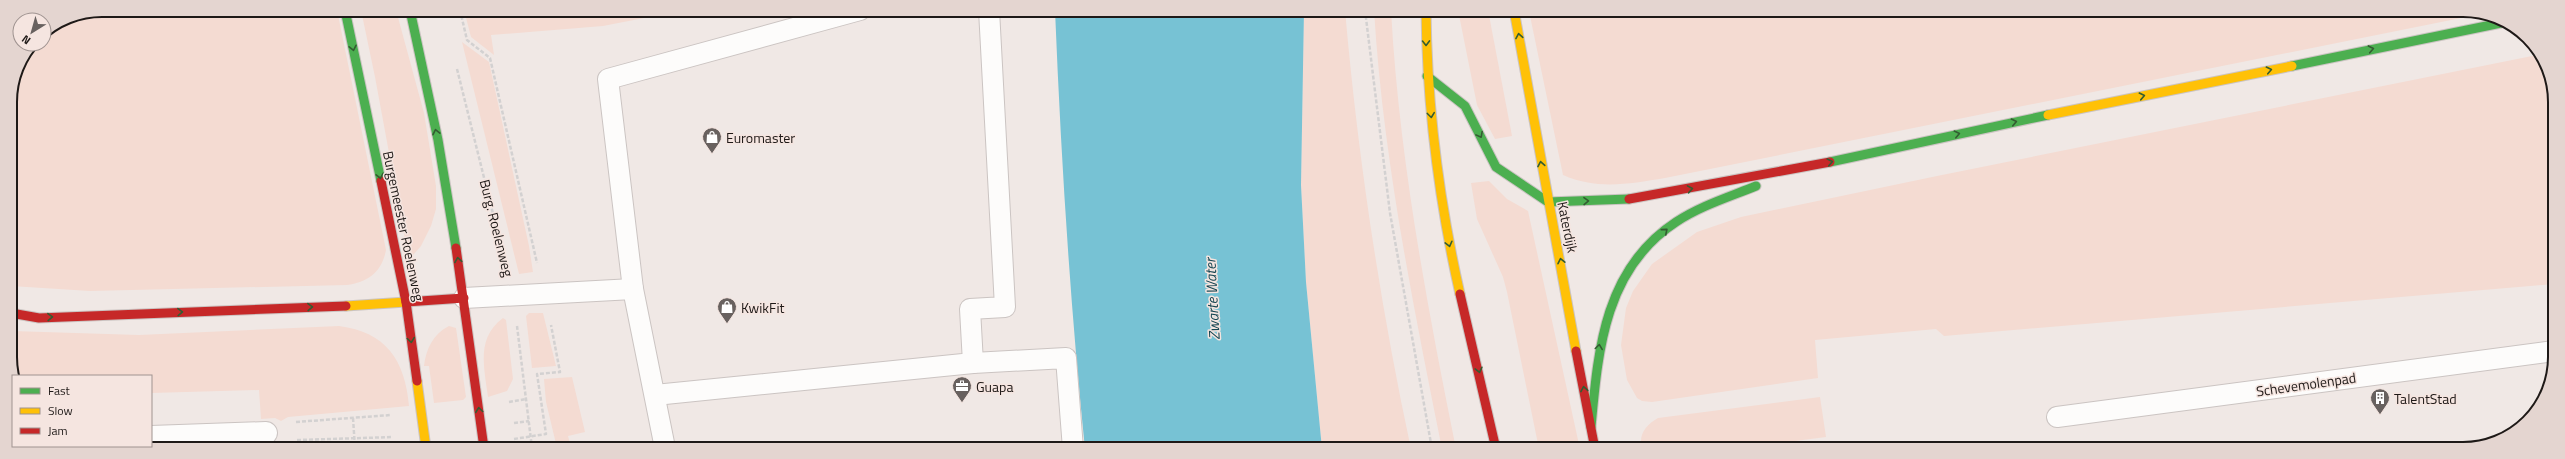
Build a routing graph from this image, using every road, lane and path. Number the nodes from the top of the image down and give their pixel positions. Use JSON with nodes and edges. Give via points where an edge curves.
{"nodes":[{"id":1,"x":346,"y":17,"type":"edge"},
{"id":2,"x":412,"y":17,"type":"edge"},
{"id":3,"x":462,"y":17,"type":"edge"},
{"id":4,"x":834,"y":17,"type":"edge"},
{"id":5,"x":989,"y":17,"type":"edge"},
{"id":6,"x":1366,"y":17,"type":"edge"},
{"id":7,"x":1426,"y":17,"type":"edge"},
{"id":8,"x":1515,"y":17,"type":"edge"},
{"id":9,"x":2497,"y":24,"type":"edge"},
{"id":10,"x":456,"y":62,"type":"dead end"},
{"id":11,"x":1427,"y":76,"type":"junction"},
{"id":12,"x":1792,"y":170,"type":"junction"},
{"id":13,"x":1548,"y":202,"type":"junction"},
{"id":14,"x":633,"y":288,"type":"junction"},
{"id":15,"x":544,"y":293,"type":"junction"},
{"id":16,"x":513,"y":295,"type":"junction"},
{"id":17,"x":464,"y":298,"type":"junction"},
{"id":18,"x":406,"y":302,"type":"junction"},
{"id":19,"x":17,"y":314,"type":"edge"},
{"id":20,"x":2548,"y":352,"type":"edge"},
{"id":21,"x":973,"y":363,"type":"junction"},
{"id":22,"x":654,"y":395,"type":"junction"},
{"id":23,"x":2057,"y":417,"type":"dead end"},
{"id":24,"x":353,"y":418,"type":"dead end"},
{"id":25,"x":324,"y":421,"type":"dead end"},
{"id":26,"x":288,"y":423,"type":"dead end"},
{"id":27,"x":1591,"y":427,"type":"junction"},
{"id":28,"x":266,"y":434,"type":"dead end"},
{"id":29,"x":152,"y":437,"type":"edge"},
{"id":30,"x":530,"y":437,"type":"junction"},
{"id":31,"x":354,"y":438,"type":"junction"},
{"id":32,"x":386,"y":438,"type":"dead end"},
{"id":33,"x":291,"y":440,"type":"dead end"},
{"id":34,"x":354,"y":442,"type":"edge"},
{"id":35,"x":425,"y":442,"type":"edge"},
{"id":36,"x":483,"y":442,"type":"edge"},
{"id":37,"x":512,"y":442,"type":"edge"},
{"id":38,"x":531,"y":442,"type":"edge"},
{"id":39,"x":664,"y":442,"type":"edge"},
{"id":40,"x":1073,"y":442,"type":"edge"},
{"id":41,"x":1431,"y":442,"type":"edge"},
{"id":42,"x":1494,"y":442,"type":"edge"},
{"id":43,"x":1594,"y":442,"type":"edge"}],
"edges":[{"from":1,"to":18,"type":"main road","name":"Burgemeester Roelenweg","one_way":true},
{"from":17,"to":2,"type":"main road","one_way":true,"via":[[438,140]]},
{"from":3,"to":15,"type":"path","via":[[467,40],[490,58]]},
{"from":4,"to":14,"type":"lane","via":[[608,79]]},
{"from":5,"to":21,"type":"lane","via":[[1005,307],[970,309]]},
{"from":6,"to":41,"type":"path","via":[[1390,213]]},
{"from":7,"to":11,"type":"main road","one_way":true},
{"from":13,"to":8,"type":"main road","name":"Katerdijk","one_way":true},
{"from":12,"to":9,"type":"main road","one_way":true},
{"from":10,"to":16,"type":"path","name":"Burg. Roelenweg"},
{"from":11,"to":13,"type":"main road","one_way":true,"via":[[1465,106],[1496,167]]},
{"from":11,"to":42,"type":"main road","one_way":true,"via":[[1445,227]]},
{"from":13,"to":12,"type":"main road","one_way":true,"via":[[1624,200]]},
{"from":27,"to":12,"type":"main road","one_way":true,"via":[[1600,342],[1616,293],[1637,258],[1666,229],[1705,208]]},
{"from":27,"to":13,"type":"main road","name":"Katerdijk","one_way":true,"via":[[1564,274]]},
{"from":14,"to":15,"type":"lane"},
{"from":14,"to":22,"type":"lane"},
{"from":15,"to":16,"type":"lane"},
{"from":15,"to":30,"type":"path","via":[[560,372],[537,374],[546,434]]},
{"from":16,"to":17,"type":"lane"},
{"from":16,"to":30,"type":"path","name":"Burg. Roelenweg"},
{"from":17,"to":18,"type":"main road"},
{"from":36,"to":17,"type":"main road","one_way":true},
{"from":19,"to":18,"type":"main road","one_way":true,"via":[[39,318]]},
{"from":18,"to":35,"type":"main road","name":"Burgemeester Roelenweg","one_way":true},
{"from":20,"to":23,"type":"lane","name":"Schevemolenpad"},
{"from":21,"to":22,"type":"lane"},
{"from":21,"to":40,"type":"lane","via":[[1066,358]]},
{"from":22,"to":39,"type":"lane"},
{"from":24,"to":31,"type":"path"},
{"from":25,"to":26,"type":"path"},
{"from":27,"to":43,"type":"main road","name":"Katerdijk"},
{"from":28,"to":29,"type":"street"},
{"from":30,"to":37,"type":"path","via":[[512,440]]},
{"from":30,"to":38,"type":"path","name":"Burg. Roelenweg"},
{"from":31,"to":32,"type":"path"},
{"from":31,"to":33,"type":"path"},
{"from":31,"to":34,"type":"path"}]}
